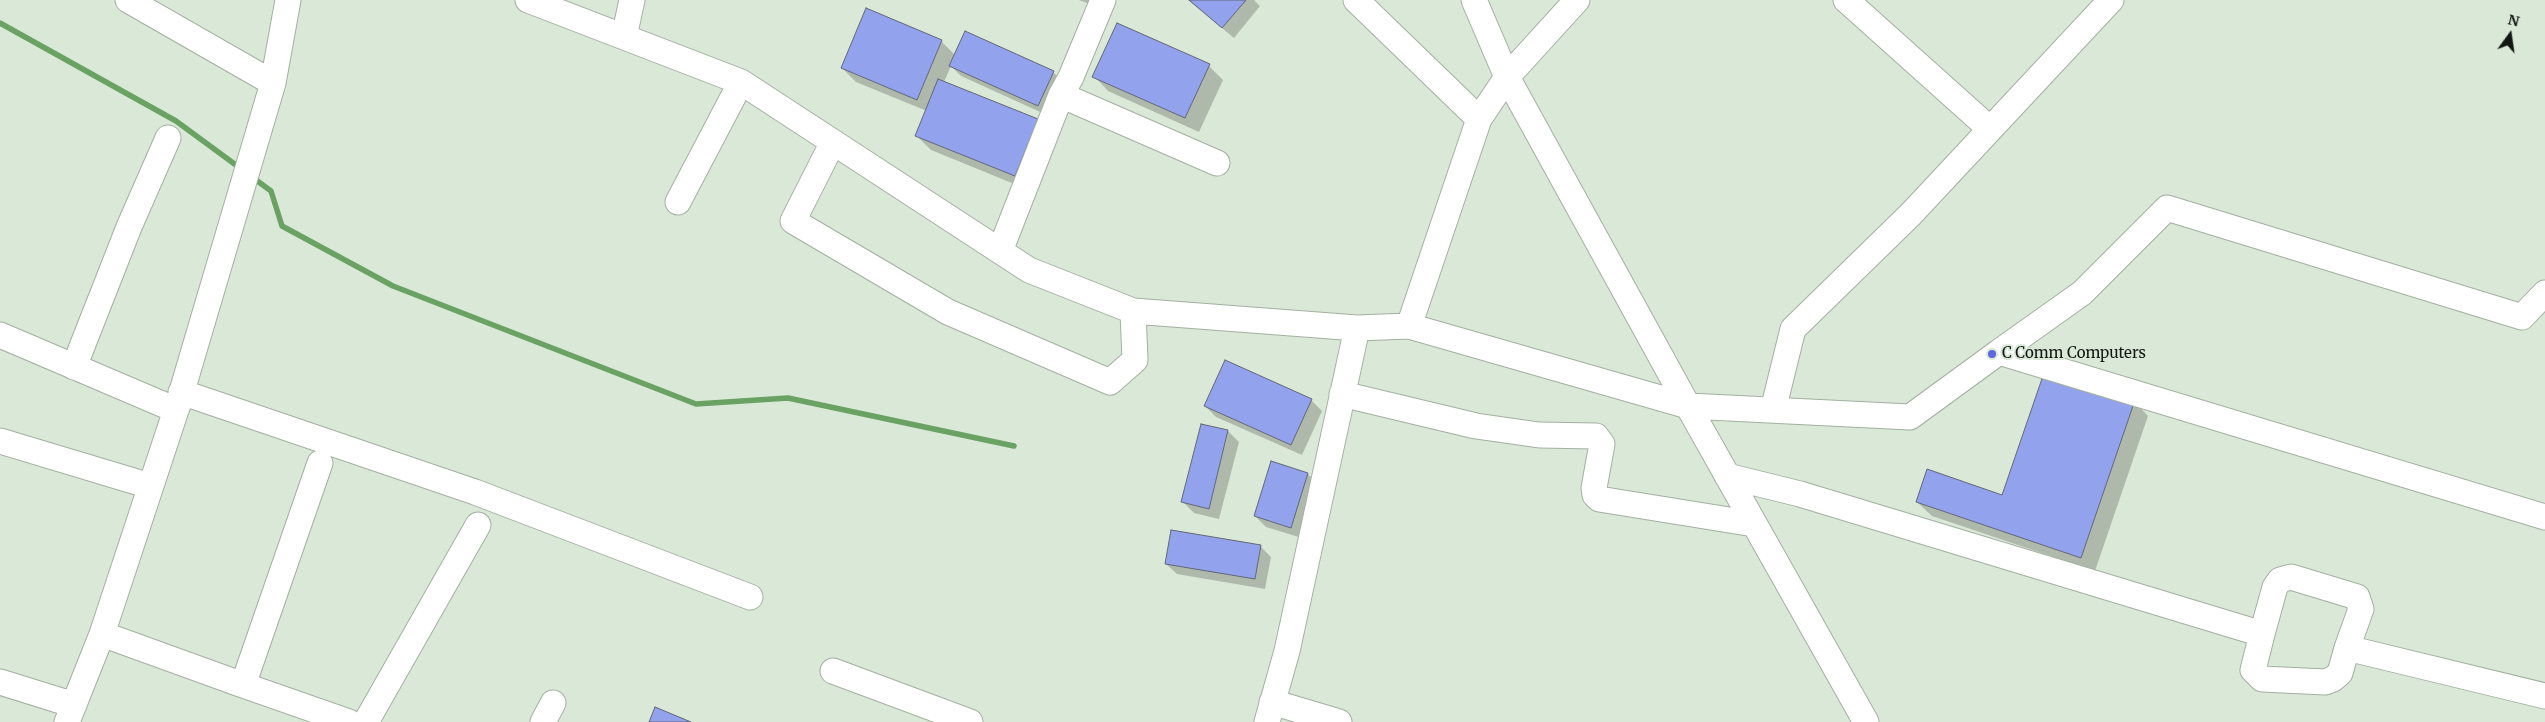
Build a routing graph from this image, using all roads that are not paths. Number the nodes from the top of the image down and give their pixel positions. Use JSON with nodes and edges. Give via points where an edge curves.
{"nodes":[{"id":1,"x":128,"y":0,"type":"edge"},
{"id":2,"x":288,"y":0,"type":"edge"},
{"id":3,"x":528,"y":0,"type":"edge"},
{"id":4,"x":632,"y":0,"type":"edge"},
{"id":5,"x":1103,"y":0,"type":"edge"},
{"id":6,"x":1356,"y":0,"type":"edge"},
{"id":7,"x":1474,"y":0,"type":"edge"},
{"id":8,"x":1846,"y":0,"type":"edge"},
{"id":9,"x":2112,"y":0,"type":"edge"},
{"id":10,"x":1574,"y":1,"type":"edge"},
{"id":11,"x":624,"y":37,"type":"junction"},
{"id":12,"x":1507,"y":77,"type":"junction"},
{"id":13,"x":741,"y":82,"type":"junction"},
{"id":14,"x":273,"y":83,"type":"junction"},
{"id":15,"x":1061,"y":94,"type":"junction"},
{"id":16,"x":1479,"y":119,"type":"junction"},
{"id":17,"x":1990,"y":130,"type":"junction"},
{"id":18,"x":168,"y":138,"type":"dead end"},
{"id":19,"x":833,"y":142,"type":"junction"},
{"id":20,"x":1216,"y":164,"type":"dead end"},
{"id":21,"x":678,"y":202,"type":"dead end"},
{"id":22,"x":1000,"y":251,"type":"junction"},
{"id":23,"x":2545,"y":293,"type":"edge"},
{"id":24,"x":1132,"y":311,"type":"junction"},
{"id":25,"x":1409,"y":326,"type":"junction"},
{"id":26,"x":1357,"y":328,"type":"junction"},
{"id":27,"x":0,"y":336,"type":"edge"},
{"id":28,"x":1999,"y":352,"type":"junction"},
{"id":29,"x":74,"y":367,"type":"junction"},
{"id":30,"x":1342,"y":394,"type":"junction"},
{"id":31,"x":179,"y":402,"type":"junction"},
{"id":32,"x":1688,"y":406,"type":"junction"},
{"id":33,"x":1773,"y":410,"type":"junction"},
{"id":34,"x":0,"y":441,"type":"edge"},
{"id":35,"x":320,"y":464,"type":"dead end"},
{"id":36,"x":1728,"y":476,"type":"junction"},
{"id":37,"x":150,"y":486,"type":"junction"},
{"id":38,"x":2545,"y":517,"type":"edge"},
{"id":39,"x":1754,"y":524,"type":"junction"},
{"id":40,"x":478,"y":526,"type":"dead end"},
{"id":41,"x":750,"y":597,"type":"dead end"},
{"id":42,"x":102,"y":634,"type":"junction"},
{"id":43,"x":2262,"y":634,"type":"junction"},
{"id":44,"x":2347,"y":648,"type":"junction"},
{"id":45,"x":833,"y":671,"type":"dead end"},
{"id":46,"x":0,"y":682,"type":"edge"},
{"id":47,"x":243,"y":685,"type":"junction"},
{"id":48,"x":2545,"y":696,"type":"edge"},
{"id":49,"x":1269,"y":712,"type":"edge"},
{"id":50,"x":71,"y":714,"type":"edge"},
{"id":51,"x":1862,"y":720,"type":"edge"},
{"id":52,"x":349,"y":722,"type":"edge"},
{"id":53,"x":366,"y":722,"type":"edge"},
{"id":54,"x":970,"y":722,"type":"edge"},
{"id":55,"x":1339,"y":722,"type":"edge"}],
"edges":[{"from":1,"to":14,"type":"street"},
{"from":2,"to":14,"type":"street"},
{"from":3,"to":11,"type":"street"},
{"from":4,"to":11,"type":"street"},
{"from":5,"to":15,"type":"street"},
{"from":6,"to":16,"type":"street"},
{"from":7,"to":12,"type":"street"},
{"from":8,"to":17,"type":"street"},
{"from":9,"to":17,"type":"street"},
{"from":10,"to":12,"type":"street"},
{"from":11,"to":13,"type":"street"},
{"from":12,"to":16,"type":"street"},
{"from":12,"to":32,"type":"street"},
{"from":13,"to":19,"type":"street"},
{"from":13,"to":21,"type":"street"},
{"from":14,"to":31,"type":"street"},
{"from":15,"to":20,"type":"street"},
{"from":15,"to":22,"type":"street"},
{"from":16,"to":25,"type":"street"},
{"from":17,"to":33,"type":"street","via":[[1911,214],[1793,330]]},
{"from":18,"to":29,"type":"street"},
{"from":19,"to":22,"type":"street"},
{"from":19,"to":24,"type":"street","via":[[793,221],[948,312],[1110,382],[1135,360]]},
{"from":22,"to":24,"type":"street","via":[[1029,270]]},
{"from":23,"to":28,"type":"street","via":[[2522,317],[2167,208],[2082,293]]},
{"from":24,"to":26,"type":"street"},
{"from":25,"to":26,"type":"street"},
{"from":25,"to":32,"type":"street"},
{"from":26,"to":30,"type":"street"},
{"from":27,"to":29,"type":"street"},
{"from":28,"to":33,"type":"street","via":[[1910,417]]},
{"from":28,"to":38,"type":"street"},
{"from":29,"to":31,"type":"street"},
{"from":30,"to":39,"type":"street","via":[[1476,426],[1539,435],[1596,436],[1602,444],[1594,488],[1599,499]]},
{"from":30,"to":49,"type":"street","via":[[1287,651]]},
{"from":31,"to":37,"type":"street"},
{"from":31,"to":41,"type":"street","via":[[474,492]]},
{"from":32,"to":33,"type":"street"},
{"from":32,"to":36,"type":"street"},
{"from":34,"to":37,"type":"street"},
{"from":35,"to":47,"type":"street"},
{"from":36,"to":39,"type":"street"},
{"from":36,"to":43,"type":"street","via":[[1800,494]]},
{"from":37,"to":42,"type":"street"},
{"from":39,"to":51,"type":"street"},
{"from":40,"to":53,"type":"street"},
{"from":42,"to":47,"type":"street"},
{"from":42,"to":50,"type":"street"},
{"from":43,"to":44,"type":"street","via":[[2254,670],[2262,679],[2324,682],[2333,679],[2340,673]]},
{"from":43,"to":44,"type":"street","via":[[2275,587],[2280,580],[2292,577],[2357,597],[2361,609]]},
{"from":44,"to":48,"type":"street"},
{"from":45,"to":54,"type":"street"},
{"from":46,"to":50,"type":"street"},
{"from":47,"to":52,"type":"street"},
{"from":49,"to":55,"type":"street"}]}
